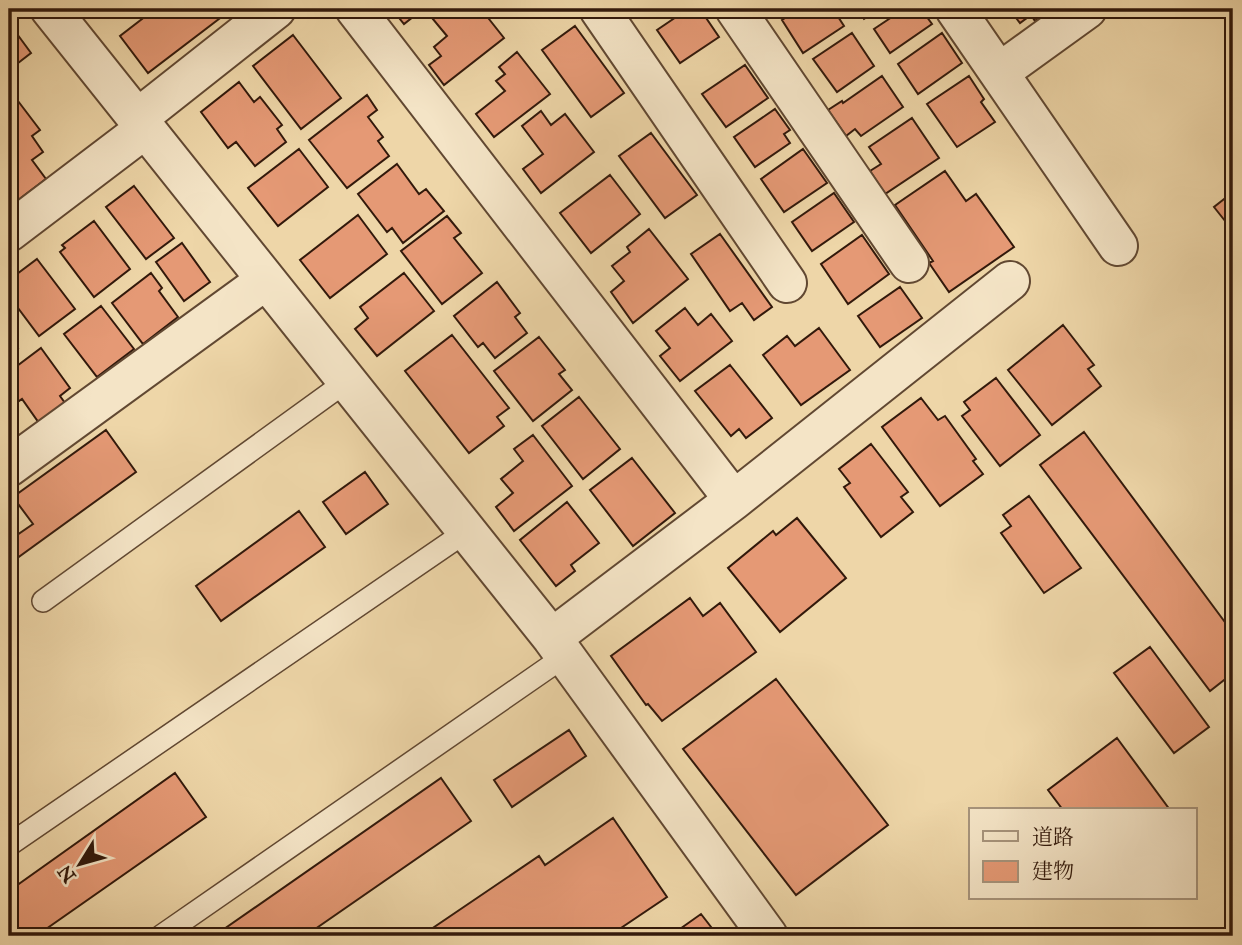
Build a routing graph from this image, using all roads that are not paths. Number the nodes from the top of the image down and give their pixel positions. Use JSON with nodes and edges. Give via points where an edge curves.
{"nodes":[{"id":1,"x":50,"y":9,"type":"edge"},
{"id":2,"x":276,"y":9,"type":"edge"},
{"id":3,"x":355,"y":9,"type":"edge"},
{"id":4,"x":599,"y":9,"type":"edge"},
{"id":5,"x":735,"y":9,"type":"edge"},
{"id":6,"x":956,"y":9,"type":"edge"},
{"id":7,"x":1087,"y":9,"type":"edge"},
{"id":8,"x":1000,"y":72,"type":"junction"},
{"id":9,"x":142,"y":123,"type":"junction"},
{"id":10,"x":9,"y":232,"type":"edge"},
{"id":11,"x":1118,"y":246,"type":"dead end"},
{"id":12,"x":909,"y":263,"type":"dead end"},
{"id":13,"x":266,"y":280,"type":"junction"},
{"id":14,"x":1010,"y":281,"type":"dead end"},
{"id":15,"x":787,"y":283,"type":"dead end"},
{"id":16,"x":347,"y":381,"type":"junction"},
{"id":17,"x":9,"y":467,"type":"edge"},
{"id":18,"x":734,"y":500,"type":"junction"},
{"id":19,"x":467,"y":531,"type":"junction"},
{"id":20,"x":43,"y":601,"type":"dead end"},
{"id":21,"x":559,"y":647,"type":"junction"},
{"id":22,"x":9,"y":845,"type":"edge"},
{"id":23,"x":161,"y":936,"type":"edge"},
{"id":24,"x":768,"y":936,"type":"edge"}],
"edges":[{"from":1,"to":9,"type":"street"},
{"from":2,"to":9,"type":"street"},
{"from":3,"to":18,"type":"street"},
{"from":4,"to":15,"type":"street"},
{"from":5,"to":12,"type":"street"},
{"from":6,"to":8,"type":"street"},
{"from":7,"to":8,"type":"street"},
{"from":8,"to":11,"type":"street"},
{"from":9,"to":10,"type":"street"},
{"from":9,"to":13,"type":"street"},
{"from":13,"to":16,"type":"street"},
{"from":13,"to":17,"type":"street"},
{"from":14,"to":18,"type":"street"},
{"from":16,"to":19,"type":"street"},
{"from":16,"to":20,"type":"lane"},
{"from":18,"to":21,"type":"street"},
{"from":19,"to":21,"type":"street"},
{"from":19,"to":22,"type":"lane"},
{"from":21,"to":23,"type":"lane"},
{"from":21,"to":24,"type":"street"}]}
